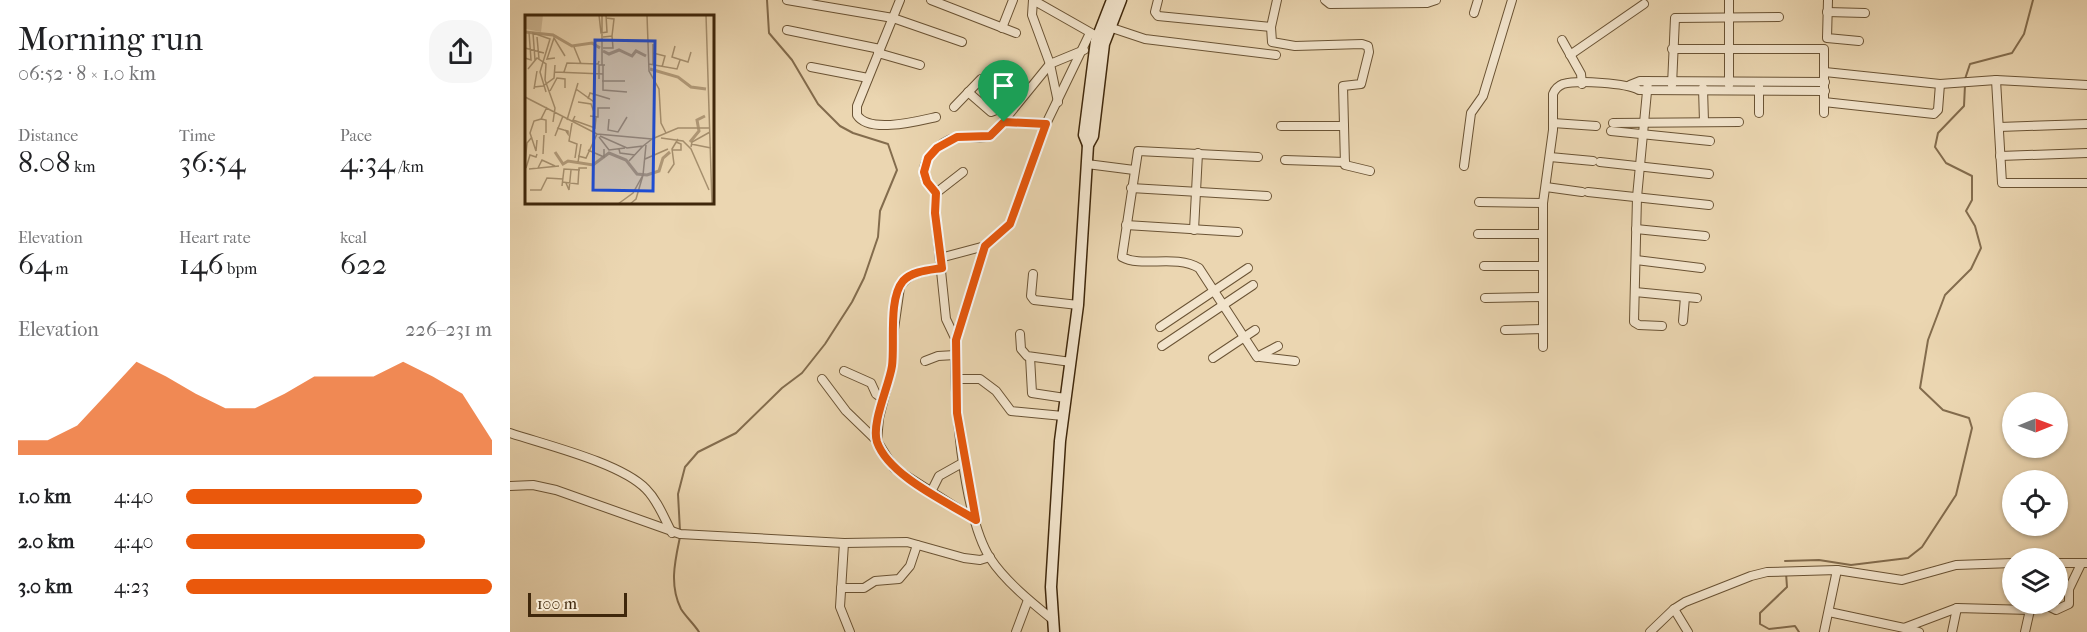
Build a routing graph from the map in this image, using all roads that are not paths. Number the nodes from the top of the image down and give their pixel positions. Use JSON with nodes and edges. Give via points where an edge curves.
{"nodes":[{"id":1,"x":787,"y":0,"type":"edge"},
{"id":2,"x":900,"y":0,"type":"edge"},
{"id":3,"x":931,"y":0,"type":"edge"},
{"id":4,"x":1013,"y":0,"type":"edge"},
{"id":5,"x":1112,"y":0,"type":"edge"},
{"id":6,"x":1121,"y":0,"type":"edge"},
{"id":7,"x":1157,"y":0,"type":"edge"},
{"id":8,"x":1274,"y":0,"type":"edge"},
{"id":9,"x":1325,"y":0,"type":"edge"},
{"id":10,"x":1436,"y":0,"type":"edge"},
{"id":11,"x":1478,"y":0,"type":"edge"},
{"id":12,"x":1512,"y":0,"type":"edge"},
{"id":13,"x":1729,"y":0,"type":"edge"},
{"id":14,"x":1828,"y":0,"type":"edge"},
{"id":15,"x":1039,"y":2,"type":"edge"},
{"id":16,"x":1381,"y":2,"type":"edge"},
{"id":17,"x":1644,"y":4,"type":"dead end"},
{"id":18,"x":1827,"y":12,"type":"junction"},
{"id":19,"x":1866,"y":13,"type":"dead end"},
{"id":20,"x":1474,"y":14,"type":"dead end"},
{"id":21,"x":1729,"y":17,"type":"junction"},
{"id":22,"x":1779,"y":17,"type":"dead end"},
{"id":23,"x":893,"y":18,"type":"junction"},
{"id":24,"x":1106,"y":26,"type":"junction"},
{"id":25,"x":1270,"y":27,"type":"junction"},
{"id":26,"x":1002,"y":28,"type":"junction"},
{"id":27,"x":787,"y":30,"type":"dead end"},
{"id":28,"x":1016,"y":33,"type":"dead end"},
{"id":29,"x":1098,"y":36,"type":"junction"},
{"id":30,"x":1562,"y":40,"type":"dead end"},
{"id":31,"x":1859,"y":41,"type":"dead end"},
{"id":32,"x":962,"y":42,"type":"dead end"},
{"id":33,"x":1729,"y":48,"type":"junction"},
{"id":34,"x":1672,"y":49,"type":"junction"},
{"id":35,"x":1084,"y":50,"type":"junction"},
{"id":36,"x":879,"y":51,"type":"junction"},
{"id":37,"x":1276,"y":55,"type":"dead end"},
{"id":38,"x":1570,"y":55,"type":"junction"},
{"id":39,"x":1050,"y":64,"type":"junction"},
{"id":40,"x":920,"y":65,"type":"dead end"},
{"id":41,"x":811,"y":67,"type":"dead end"},
{"id":42,"x":1825,"y":72,"type":"junction"},
{"id":43,"x":868,"y":78,"type":"junction"},
{"id":44,"x":981,"y":79,"type":"dead end"},
{"id":45,"x":1996,"y":80,"type":"junction"},
{"id":46,"x":1581,"y":84,"type":"junction"},
{"id":47,"x":1940,"y":84,"type":"junction"},
{"id":48,"x":2087,"y":85,"type":"edge"},
{"id":49,"x":1648,"y":86,"type":"junction"},
{"id":50,"x":1672,"y":86,"type":"junction"},
{"id":51,"x":1703,"y":86,"type":"junction"},
{"id":52,"x":1729,"y":86,"type":"junction"},
{"id":53,"x":1760,"y":86,"type":"junction"},
{"id":54,"x":1825,"y":87,"type":"junction"},
{"id":55,"x":968,"y":92,"type":"junction"},
{"id":56,"x":1018,"y":101,"type":"junction"},
{"id":57,"x":1058,"y":102,"type":"junction"},
{"id":58,"x":1824,"y":102,"type":"junction"},
{"id":59,"x":954,"y":107,"type":"dead end"},
{"id":60,"x":1759,"y":113,"type":"dead end"},
{"id":61,"x":1824,"y":113,"type":"dead end"},
{"id":62,"x":936,"y":117,"type":"dead end"},
{"id":63,"x":1004,"y":122,"type":"junction"},
{"id":64,"x":1704,"y":122,"type":"junction"},
{"id":65,"x":1739,"y":122,"type":"dead end"},
{"id":66,"x":1553,"y":123,"type":"junction"},
{"id":67,"x":1646,"y":123,"type":"junction"},
{"id":68,"x":1046,"y":124,"type":"junction"},
{"id":69,"x":2087,"y":124,"type":"edge"},
{"id":70,"x":1281,"y":126,"type":"dead end"},
{"id":71,"x":1344,"y":126,"type":"junction"},
{"id":72,"x":1596,"y":126,"type":"dead end"},
{"id":73,"x":1999,"y":127,"type":"junction"},
{"id":74,"x":1644,"y":135,"type":"junction"},
{"id":75,"x":1710,"y":141,"type":"dead end"},
{"id":76,"x":1198,"y":153,"type":"junction"},
{"id":77,"x":2087,"y":153,"type":"edge"},
{"id":78,"x":2000,"y":156,"type":"junction"},
{"id":79,"x":1258,"y":157,"type":"dead end"},
{"id":80,"x":1550,"y":157,"type":"junction"},
{"id":81,"x":1285,"y":160,"type":"dead end"},
{"id":82,"x":1345,"y":162,"type":"junction"},
{"id":83,"x":1087,"y":164,"type":"junction"},
{"id":84,"x":1464,"y":166,"type":"dead end"},
{"id":85,"x":1640,"y":166,"type":"junction"},
{"id":86,"x":1134,"y":170,"type":"junction"},
{"id":87,"x":1370,"y":171,"type":"dead end"},
{"id":88,"x":963,"y":172,"type":"dead end"},
{"id":89,"x":1709,"y":174,"type":"dead end"},
{"id":90,"x":2087,"y":183,"type":"edge"},
{"id":91,"x":1546,"y":187,"type":"junction"},
{"id":92,"x":1131,"y":188,"type":"junction"},
{"id":93,"x":1196,"y":192,"type":"junction"},
{"id":94,"x":936,"y":193,"type":"junction"},
{"id":95,"x":1267,"y":196,"type":"dead end"},
{"id":96,"x":1637,"y":197,"type":"junction"},
{"id":97,"x":1479,"y":202,"type":"dead end"},
{"id":98,"x":1543,"y":203,"type":"junction"},
{"id":99,"x":1709,"y":205,"type":"dead end"},
{"id":100,"x":1126,"y":225,"type":"junction"},
{"id":101,"x":1636,"y":229,"type":"junction"},
{"id":102,"x":1194,"y":230,"type":"junction"},
{"id":103,"x":1238,"y":232,"type":"dead end"},
{"id":104,"x":1478,"y":234,"type":"dead end"},
{"id":105,"x":1543,"y":234,"type":"junction"},
{"id":106,"x":1705,"y":236,"type":"dead end"},
{"id":107,"x":985,"y":246,"type":"junction"},
{"id":108,"x":940,"y":258,"type":"junction"},
{"id":109,"x":1636,"y":260,"type":"junction"},
{"id":110,"x":1484,"y":266,"type":"dead end"},
{"id":111,"x":1543,"y":266,"type":"junction"},
{"id":112,"x":942,"y":268,"type":"junction"},
{"id":113,"x":1248,"y":268,"type":"dead end"},
{"id":114,"x":1701,"y":268,"type":"dead end"},
{"id":115,"x":1033,"y":274,"type":"dead end"},
{"id":116,"x":1252,"y":285,"type":"dead end"},
{"id":117,"x":1214,"y":291,"type":"junction"},
{"id":118,"x":1635,"y":292,"type":"junction"},
{"id":119,"x":1543,"y":297,"type":"junction"},
{"id":120,"x":1685,"y":297,"type":"junction"},
{"id":121,"x":1485,"y":298,"type":"dead end"},
{"id":122,"x":1698,"y":298,"type":"dead end"},
{"id":123,"x":1078,"y":305,"type":"junction"},
{"id":124,"x":1223,"y":305,"type":"junction"},
{"id":125,"x":1683,"y":321,"type":"dead end"},
{"id":126,"x":1662,"y":326,"type":"dead end"},
{"id":127,"x":1161,"y":327,"type":"dead end"},
{"id":128,"x":1543,"y":329,"type":"junction"},
{"id":129,"x":1255,"y":330,"type":"dead end"},
{"id":130,"x":1505,"y":330,"type":"dead end"},
{"id":131,"x":1020,"y":334,"type":"dead end"},
{"id":132,"x":1244,"y":338,"type":"junction"},
{"id":133,"x":956,"y":340,"type":"junction"},
{"id":134,"x":1162,"y":346,"type":"dead end"},
{"id":135,"x":1278,"y":346,"type":"dead end"},
{"id":136,"x":1543,"y":347,"type":"dead end"},
{"id":137,"x":955,"y":356,"type":"junction"},
{"id":138,"x":1030,"y":357,"type":"junction"},
{"id":139,"x":1260,"y":357,"type":"junction"},
{"id":140,"x":1213,"y":358,"type":"dead end"},
{"id":141,"x":925,"y":361,"type":"dead end"},
{"id":142,"x":1295,"y":361,"type":"dead end"},
{"id":143,"x":1071,"y":362,"type":"junction"},
{"id":144,"x":844,"y":371,"type":"dead end"},
{"id":145,"x":822,"y":379,"type":"dead end"},
{"id":146,"x":956,"y":379,"type":"junction"},
{"id":147,"x":1065,"y":398,"type":"junction"},
{"id":148,"x":883,"y":399,"type":"junction"},
{"id":149,"x":1063,"y":416,"type":"junction"},
{"id":150,"x":510,"y":433,"type":"edge"},
{"id":151,"x":877,"y":441,"type":"junction"},
{"id":152,"x":964,"y":462,"type":"junction"},
{"id":153,"x":510,"y":486,"type":"edge"},
{"id":154,"x":931,"y":492,"type":"junction"},
{"id":155,"x":976,"y":520,"type":"junction"},
{"id":156,"x":672,"y":532,"type":"junction"},
{"id":157,"x":844,"y":543,"type":"junction"},
{"id":158,"x":917,"y":545,"type":"junction"},
{"id":159,"x":990,"y":557,"type":"junction"},
{"id":160,"x":2002,"y":563,"type":"edge"},
{"id":161,"x":2068,"y":563,"type":"edge"},
{"id":162,"x":2084,"y":564,"type":"edge"},
{"id":163,"x":1837,"y":570,"type":"junction"},
{"id":164,"x":841,"y":588,"type":"junction"},
{"id":165,"x":2069,"y":589,"type":"joint"},
{"id":166,"x":1028,"y":600,"type":"junction"},
{"id":167,"x":2068,"y":603,"type":"edge"},
{"id":168,"x":2002,"y":607,"type":"edge"},
{"id":169,"x":1957,"y":608,"type":"junction"},
{"id":170,"x":1674,"y":609,"type":"junction"},
{"id":171,"x":1828,"y":612,"type":"junction"},
{"id":172,"x":2035,"y":614,"type":"edge"},
{"id":173,"x":1052,"y":619,"type":"junction"},
{"id":174,"x":1904,"y":628,"type":"junction"},
{"id":175,"x":850,"y":632,"type":"edge"},
{"id":176,"x":1016,"y":632,"type":"edge"},
{"id":177,"x":1054,"y":632,"type":"edge"},
{"id":178,"x":1650,"y":632,"type":"edge"},
{"id":179,"x":1688,"y":632,"type":"edge"},
{"id":180,"x":1824,"y":632,"type":"edge"},
{"id":181,"x":1920,"y":632,"type":"edge"},
{"id":182,"x":1952,"y":632,"type":"edge"},
{"id":183,"x":2025,"y":632,"type":"edge"}],
"edges":[{"from":1,"to":23,"type":"street"},
{"from":2,"to":23,"type":"street"},
{"from":3,"to":26,"type":"street"},
{"from":4,"to":26,"type":"street"},
{"from":5,"to":24,"type":"street"},
{"from":6,"to":24,"type":"street"},
{"from":7,"to":25,"type":"street","via":[[1158,16]]},
{"from":8,"to":25,"type":"street"},
{"from":9,"to":16,"type":"street","via":[[1330,4]]},
{"from":10,"to":16,"type":"street"},
{"from":11,"to":20,"type":"street"},
{"from":12,"to":84,"type":"street","via":[[1483,96],[1472,113]]},
{"from":13,"to":21,"type":"street"},
{"from":14,"to":18,"type":"street"},
{"from":15,"to":29,"type":"street"},
{"from":15,"to":39,"type":"street","via":[[1033,0],[1030,9]]},
{"from":17,"to":38,"type":"street"},
{"from":18,"to":19,"type":"street"},
{"from":18,"to":31,"type":"street","via":[[1827,38]]},
{"from":21,"to":22,"type":"street"},
{"from":21,"to":33,"type":"street"},
{"from":21,"to":34,"type":"street","via":[[1675,18]]},
{"from":23,"to":32,"type":"street"},
{"from":23,"to":36,"type":"street"},
{"from":24,"to":29,"type":"street"},
{"from":24,"to":37,"type":"street","via":[[1145,39]]},
{"from":25,"to":71,"type":"street","via":[[1270,41],[1276,44],[1368,46],[1361,84],[1343,87]]},
{"from":26,"to":28,"type":"street"},
{"from":27,"to":36,"type":"street"},
{"from":29,"to":35,"type":"street"},
{"from":29,"to":83,"type":"street","via":[[1084,135]]},
{"from":30,"to":38,"type":"street"},
{"from":33,"to":34,"type":"street"},
{"from":33,"to":42,"type":"street","via":[[1824,49]]},
{"from":33,"to":52,"type":"street"},
{"from":34,"to":50,"type":"street"},
{"from":35,"to":39,"type":"street"},
{"from":35,"to":57,"type":"street"},
{"from":36,"to":40,"type":"street"},
{"from":36,"to":43,"type":"street"},
{"from":38,"to":46,"type":"street","via":[[1581,74]]},
{"from":39,"to":56,"type":"street"},
{"from":39,"to":57,"type":"street"},
{"from":41,"to":43,"type":"street"},
{"from":42,"to":47,"type":"street"},
{"from":42,"to":54,"type":"street"},
{"from":43,"to":62,"type":"street","via":[[857,106],[860,120],[895,125]]},
{"from":44,"to":55,"type":"street"},
{"from":45,"to":47,"type":"street"},
{"from":45,"to":48,"type":"street"},
{"from":45,"to":73,"type":"street"},
{"from":46,"to":49,"type":"street"},
{"from":46,"to":66,"type":"street","via":[[1556,89]]},
{"from":47,"to":58,"type":"street","via":[[1938,111],[1934,114]]},
{"from":49,"to":50,"type":"street"},
{"from":49,"to":67,"type":"street"},
{"from":50,"to":51,"type":"street"},
{"from":51,"to":52,"type":"street"},
{"from":51,"to":64,"type":"street"},
{"from":52,"to":53,"type":"street"},
{"from":53,"to":54,"type":"street"},
{"from":53,"to":60,"type":"street"},
{"from":54,"to":58,"type":"street"},
{"from":55,"to":56,"type":"street","via":[[991,112]]},
{"from":55,"to":59,"type":"street"},
{"from":56,"to":63,"type":"street"},
{"from":57,"to":68,"type":"street"},
{"from":58,"to":61,"type":"street"},
{"from":63,"to":68,"type":"street"},
{"from":63,"to":94,"type":"street","via":[[990,136],[957,137],[937,148],[928,158],[924,172]]},
{"from":64,"to":65,"type":"street"},
{"from":64,"to":67,"type":"street"},
{"from":66,"to":72,"type":"street"},
{"from":66,"to":80,"type":"street"},
{"from":67,"to":74,"type":"street"},
{"from":67,"to":74,"type":"street","via":[[1612,127]]},
{"from":68,"to":107,"type":"street","via":[[1010,224]]},
{"from":69,"to":73,"type":"street"},
{"from":70,"to":71,"type":"street"},
{"from":71,"to":82,"type":"street"},
{"from":73,"to":78,"type":"street"},
{"from":74,"to":75,"type":"street"},
{"from":74,"to":85,"type":"street"},
{"from":76,"to":79,"type":"street"},
{"from":76,"to":86,"type":"street","via":[[1140,150]]},
{"from":76,"to":93,"type":"street"},
{"from":77,"to":78,"type":"street"},
{"from":78,"to":90,"type":"street","via":[[2004,185]]},
{"from":80,"to":85,"type":"street"},
{"from":80,"to":91,"type":"street"},
{"from":81,"to":82,"type":"street"},
{"from":82,"to":87,"type":"street"},
{"from":83,"to":86,"type":"street"},
{"from":83,"to":123,"type":"street"},
{"from":85,"to":89,"type":"street"},
{"from":85,"to":96,"type":"street"},
{"from":86,"to":92,"type":"street"},
{"from":88,"to":94,"type":"street"},
{"from":91,"to":96,"type":"street"},
{"from":91,"to":98,"type":"street"},
{"from":92,"to":93,"type":"street"},
{"from":92,"to":100,"type":"street"},
{"from":93,"to":95,"type":"street"},
{"from":93,"to":102,"type":"street"},
{"from":94,"to":108,"type":"street"},
{"from":96,"to":99,"type":"street"},
{"from":96,"to":101,"type":"street"},
{"from":97,"to":98,"type":"street"},
{"from":98,"to":105,"type":"street"},
{"from":100,"to":102,"type":"street"},
{"from":100,"to":117,"type":"street","via":[[1123,259],[1194,265]]},
{"from":101,"to":106,"type":"street"},
{"from":101,"to":109,"type":"street"},
{"from":102,"to":103,"type":"street"},
{"from":104,"to":105,"type":"street"},
{"from":105,"to":111,"type":"street"},
{"from":107,"to":108,"type":"street"},
{"from":107,"to":133,"type":"street"},
{"from":108,"to":112,"type":"street"},
{"from":109,"to":114,"type":"street"},
{"from":109,"to":118,"type":"street"},
{"from":110,"to":111,"type":"street"},
{"from":111,"to":119,"type":"street"},
{"from":112,"to":133,"type":"street","via":[[946,319]]},
{"from":112,"to":148,"type":"street","via":[[908,277],[900,287],[892,368]]},
{"from":113,"to":117,"type":"street"},
{"from":115,"to":123,"type":"street","via":[[1034,300]]},
{"from":116,"to":124,"type":"street"},
{"from":117,"to":124,"type":"street"},
{"from":117,"to":127,"type":"street"},
{"from":118,"to":120,"type":"street"},
{"from":118,"to":126,"type":"street","via":[[1634,322]]},
{"from":119,"to":121,"type":"street"},
{"from":119,"to":128,"type":"street"},
{"from":120,"to":122,"type":"street"},
{"from":120,"to":125,"type":"street"},
{"from":123,"to":143,"type":"street"},
{"from":124,"to":132,"type":"street"},
{"from":124,"to":134,"type":"street"},
{"from":128,"to":130,"type":"street"},
{"from":128,"to":136,"type":"street"},
{"from":129,"to":132,"type":"street"},
{"from":131,"to":138,"type":"street","via":[[1021,349]]},
{"from":132,"to":139,"type":"street"},
{"from":132,"to":140,"type":"street"},
{"from":133,"to":137,"type":"street"},
{"from":135,"to":139,"type":"street"},
{"from":137,"to":141,"type":"street"},
{"from":137,"to":146,"type":"street"},
{"from":138,"to":143,"type":"street"},
{"from":138,"to":147,"type":"street","via":[[1032,393]]},
{"from":139,"to":142,"type":"street"},
{"from":143,"to":147,"type":"street"},
{"from":144,"to":148,"type":"street","via":[[871,383]]},
{"from":145,"to":151,"type":"street","via":[[846,411]]},
{"from":146,"to":149,"type":"street","via":[[980,379],[996,391],[1011,411]]},
{"from":146,"to":152,"type":"street"},
{"from":147,"to":149,"type":"street"},
{"from":148,"to":151,"type":"street"},
{"from":149,"to":173,"type":"street"},
{"from":150,"to":156,"type":"street","via":[[630,477],[653,497]]},
{"from":151,"to":154,"type":"street","via":[[894,468]]},
{"from":152,"to":154,"type":"street","via":[[939,476]]},
{"from":152,"to":155,"type":"street"},
{"from":153,"to":156,"type":"street","via":[[556,490]]},
{"from":154,"to":155,"type":"street"},
{"from":155,"to":159,"type":"street"},
{"from":156,"to":157,"type":"street"},
{"from":157,"to":158,"type":"street"},
{"from":157,"to":164,"type":"street"},
{"from":158,"to":159,"type":"street","via":[[964,558]]},
{"from":158,"to":164,"type":"street","via":[[899,579],[875,581],[864,588]]},
{"from":159,"to":166,"type":"street"},
{"from":160,"to":163,"type":"street","via":[[1963,564],[1902,580]]},
{"from":161,"to":162,"type":"street"},
{"from":162,"to":165,"type":"street"},
{"from":163,"to":170,"type":"street","via":[[1791,570],[1751,576]]},
{"from":163,"to":171,"type":"street"},
{"from":164,"to":175,"type":"street","via":[[840,607]]},
{"from":165,"to":167,"type":"street"},
{"from":166,"to":173,"type":"street"},
{"from":166,"to":176,"type":"street"},
{"from":168,"to":169,"type":"street"},
{"from":169,"to":174,"type":"street"},
{"from":169,"to":182,"type":"street"},
{"from":170,"to":178,"type":"street"},
{"from":170,"to":179,"type":"street"},
{"from":171,"to":174,"type":"street"},
{"from":171,"to":180,"type":"street"},
{"from":172,"to":183,"type":"street"},
{"from":173,"to":177,"type":"street"},
{"from":174,"to":181,"type":"street"}]}
